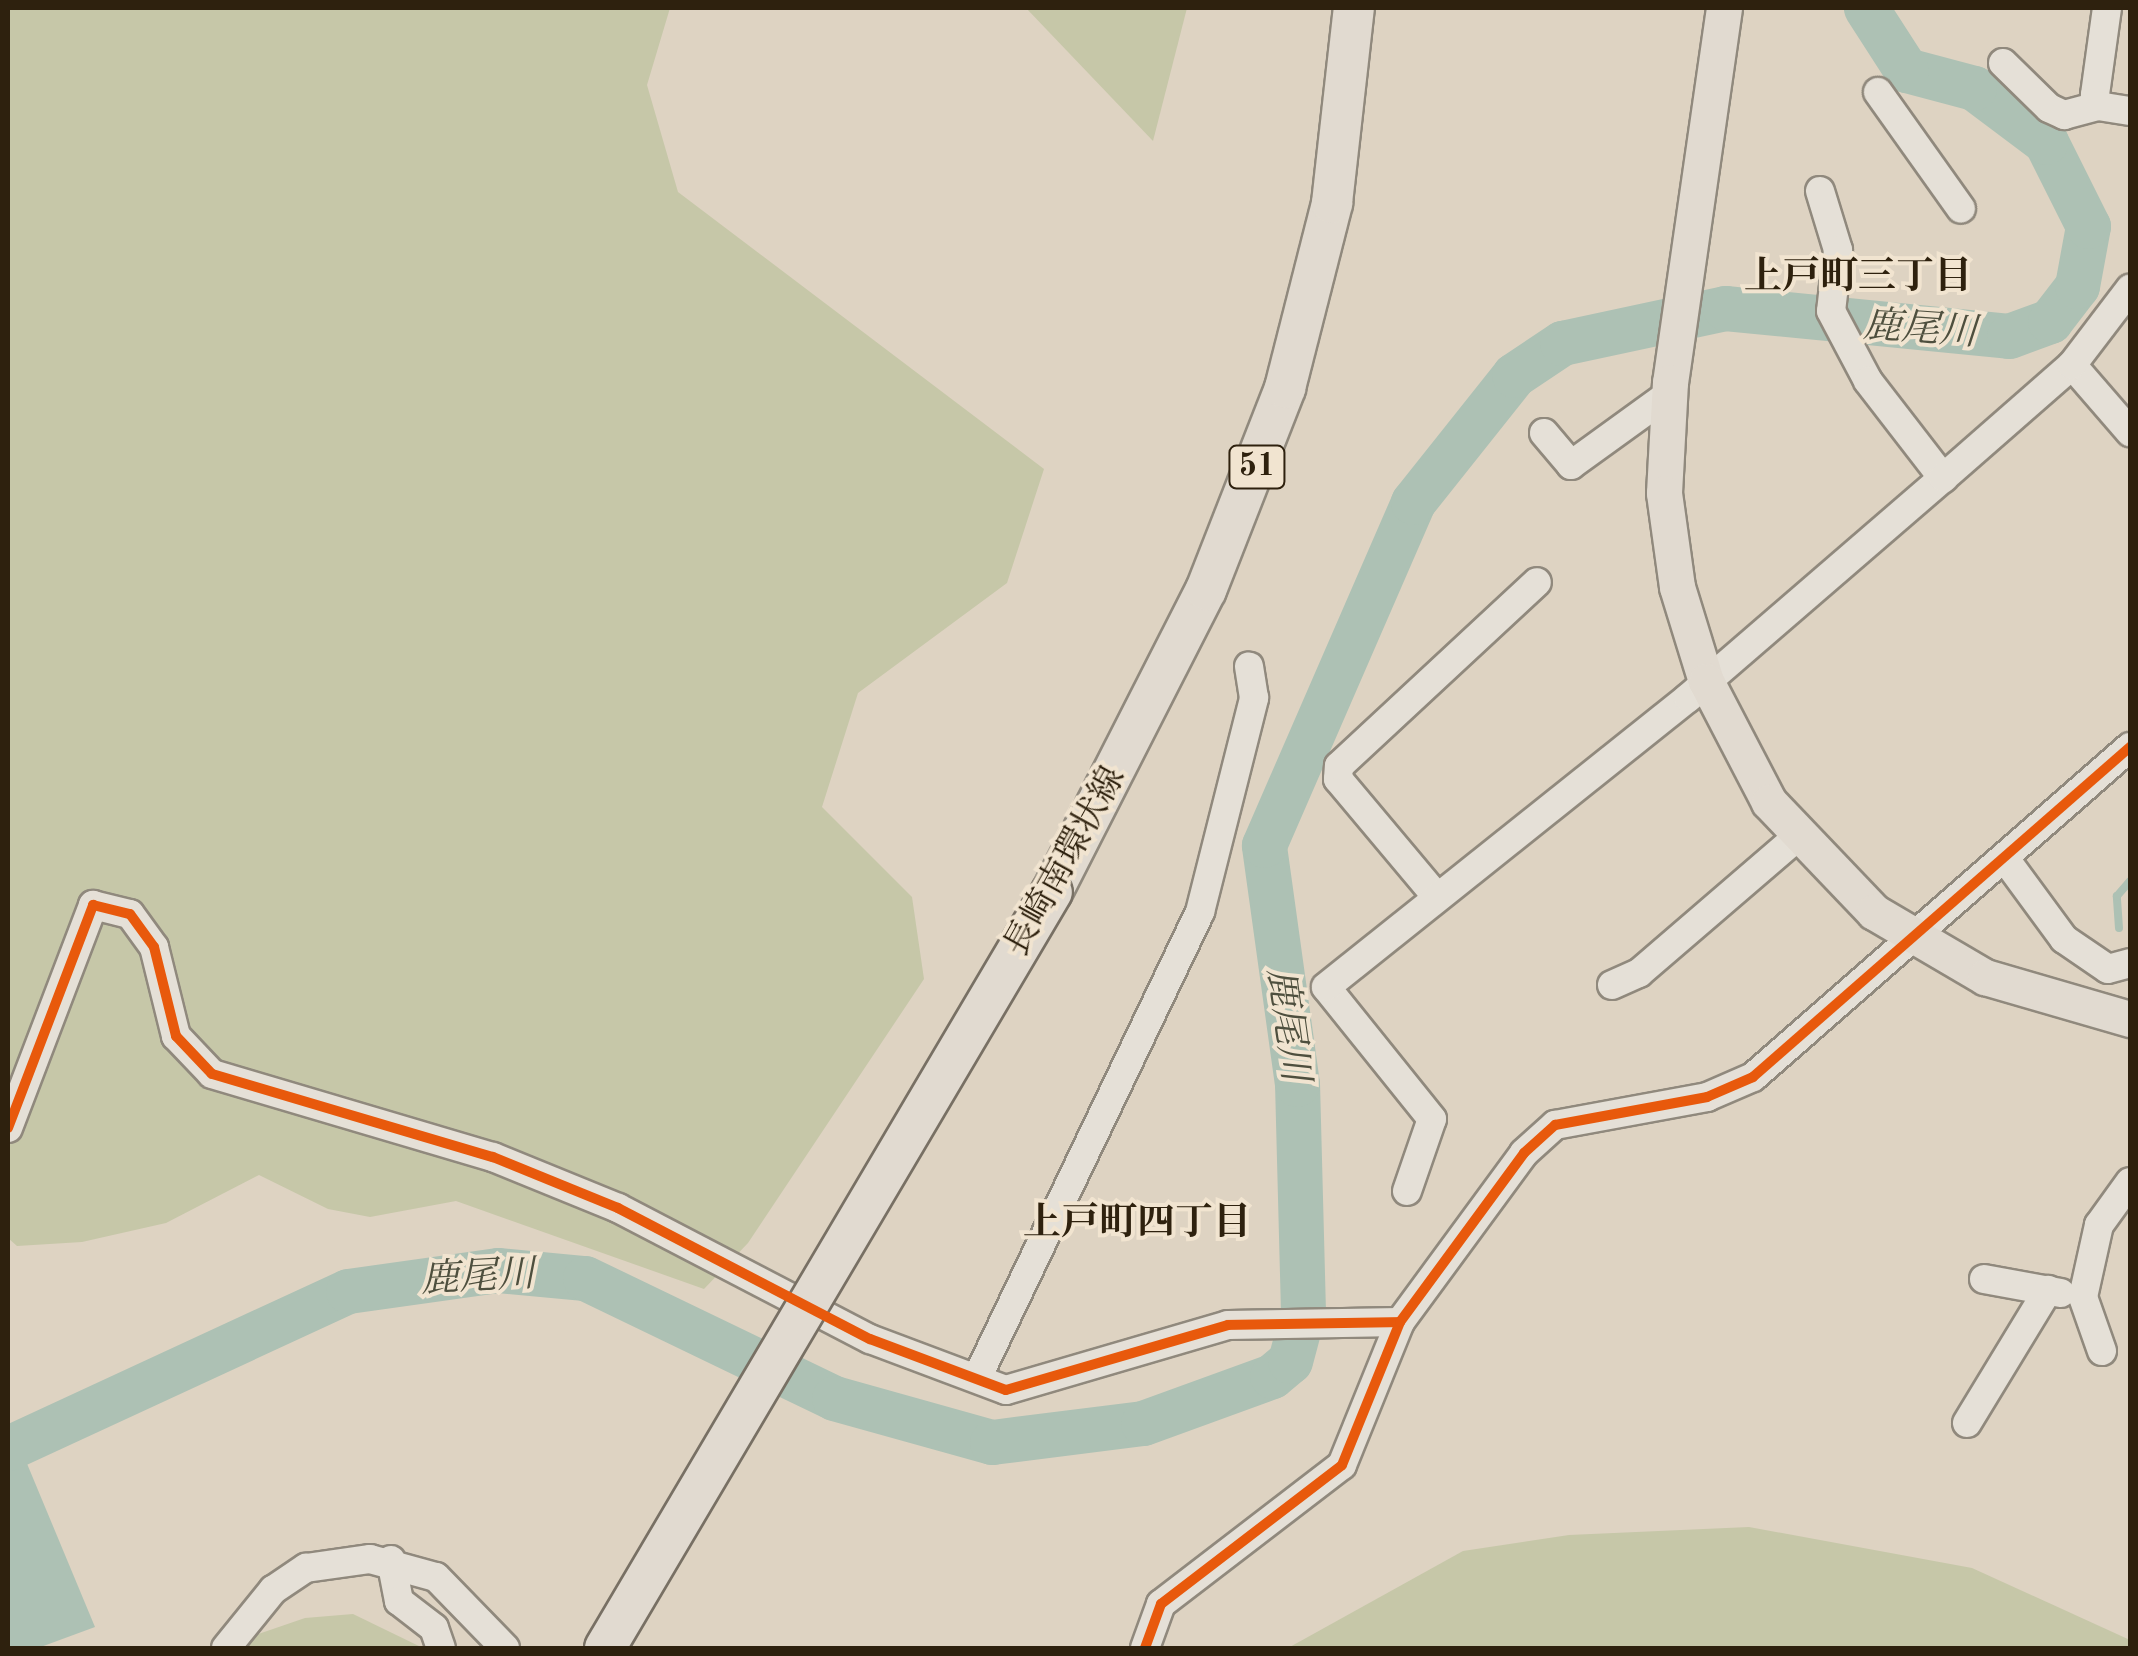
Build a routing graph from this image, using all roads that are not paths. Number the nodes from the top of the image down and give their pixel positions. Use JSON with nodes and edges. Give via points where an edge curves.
{"nodes":[{"id":1,"x":1354,"y":8,"type":"edge"},
{"id":2,"x":1724,"y":8,"type":"edge"},
{"id":3,"x":2107,"y":8,"type":"edge"},
{"id":4,"x":2002,"y":63,"type":"dead end"},
{"id":5,"x":1878,"y":92,"type":"dead end"},
{"id":6,"x":2098,"y":106,"type":"junction"},
{"id":7,"x":2130,"y":111,"type":"edge"},
{"id":8,"x":1820,"y":191,"type":"dead end"},
{"id":9,"x":1960,"y":209,"type":"dead end"},
{"id":10,"x":2130,"y":289,"type":"edge"},
{"id":11,"x":2072,"y":364,"type":"junction"},
{"id":12,"x":1670,"y":388,"type":"junction"},
{"id":13,"x":2130,"y":432,"type":"edge"},
{"id":14,"x":1544,"y":433,"type":"dead end"},
{"id":15,"x":1943,"y":478,"type":"junction"},
{"id":16,"x":1537,"y":582,"type":"dead end"},
{"id":17,"x":1249,"y":666,"type":"dead end"},
{"id":18,"x":1706,"y":681,"type":"junction"},
{"id":19,"x":2130,"y":747,"type":"edge"},
{"id":20,"x":1797,"y":836,"type":"junction"},
{"id":21,"x":2006,"y":860,"type":"junction"},
{"id":22,"x":1437,"y":897,"type":"junction"},
{"id":23,"x":1912,"y":941,"type":"junction"},
{"id":24,"x":2130,"y":962,"type":"edge"},
{"id":25,"x":1612,"y":984,"type":"dead end"},
{"id":26,"x":2130,"y":1019,"type":"edge"},
{"id":27,"x":8,"y":1128,"type":"edge"},
{"id":28,"x":2130,"y":1182,"type":"edge"},
{"id":29,"x":1407,"y":1192,"type":"dead end"},
{"id":30,"x":1984,"y":1279,"type":"dead end"},
{"id":31,"x":2048,"y":1290,"type":"junction"},
{"id":32,"x":2083,"y":1297,"type":"junction"},
{"id":33,"x":1400,"y":1322,"type":"junction"},
{"id":34,"x":2102,"y":1350,"type":"dead end"},
{"id":35,"x":977,"y":1378,"type":"junction"},
{"id":36,"x":1967,"y":1423,"type":"dead end"},
{"id":37,"x":391,"y":1560,"type":"junction"},
{"id":38,"x":226,"y":1648,"type":"edge"},
{"id":39,"x":441,"y":1648,"type":"edge"},
{"id":40,"x":505,"y":1648,"type":"edge"},
{"id":41,"x":605,"y":1648,"type":"edge"},
{"id":42,"x":1146,"y":1648,"type":"edge"}],
"edges":[{"from":1,"to":41,"type":"highway","name":"長崎南環状線","number":"51","bridge":true,"via":[[1332,204],[1286,388],[1206,590],[1052,892]]},
{"from":2,"to":12,"type":"main road"},
{"from":3,"to":6,"type":"street"},
{"from":4,"to":6,"type":"street","via":[[2048,108],[2064,115]]},
{"from":5,"to":9,"type":"street"},
{"from":6,"to":7,"type":"street"},
{"from":8,"to":15,"type":"street","via":[[1838,250],[1831,311]]},
{"from":10,"to":11,"type":"street"},
{"from":11,"to":13,"type":"street"},
{"from":11,"to":15,"type":"street"},
{"from":12,"to":14,"type":"street","via":[[1572,465]]},
{"from":12,"to":18,"type":"main road","via":[[1665,532]]},
{"from":15,"to":18,"type":"street"},
{"from":16,"to":22,"type":"street","via":[[1339,766],[1338,779]]},
{"from":17,"to":35,"type":"street","via":[[1254,698],[1200,912]]},
{"from":18,"to":20,"type":"main road"},
{"from":18,"to":22,"type":"street"},
{"from":19,"to":21,"type":"street"},
{"from":20,"to":23,"type":"main road"},
{"from":20,"to":25,"type":"street","via":[[1639,973]]},
{"from":21,"to":23,"type":"street"},
{"from":21,"to":24,"type":"street","via":[[2064,939],[2108,969]]},
{"from":22,"to":29,"type":"street","via":[[1326,987],[1432,1119]]},
{"from":23,"to":26,"type":"main road","via":[[2050,1002]]},
{"from":23,"to":33,"type":"street","via":[[1753,1077],[1707,1097],[1555,1125],[1524,1153]]},
{"from":27,"to":35,"type":"street","via":[[78,930],[93,905],[130,914],[154,948],[176,1036],[212,1074],[493,1157],[618,1208],[870,1339]]},
{"from":28,"to":32,"type":"street","via":[[2100,1225]]},
{"from":30,"to":31,"type":"street"},
{"from":31,"to":32,"type":"street"},
{"from":31,"to":36,"type":"street"},
{"from":32,"to":34,"type":"street"},
{"from":33,"to":35,"type":"street","via":[[1286,1319],[1154,1342],[1034,1387],[1006,1390]]},
{"from":33,"to":42,"type":"street","via":[[1342,1465],[1161,1604]]},
{"from":37,"to":38,"type":"street","via":[[306,1568],[272,1590]]},
{"from":37,"to":39,"type":"street","via":[[400,1601],[434,1628]]},
{"from":37,"to":40,"type":"street","via":[[436,1577]]}]}
